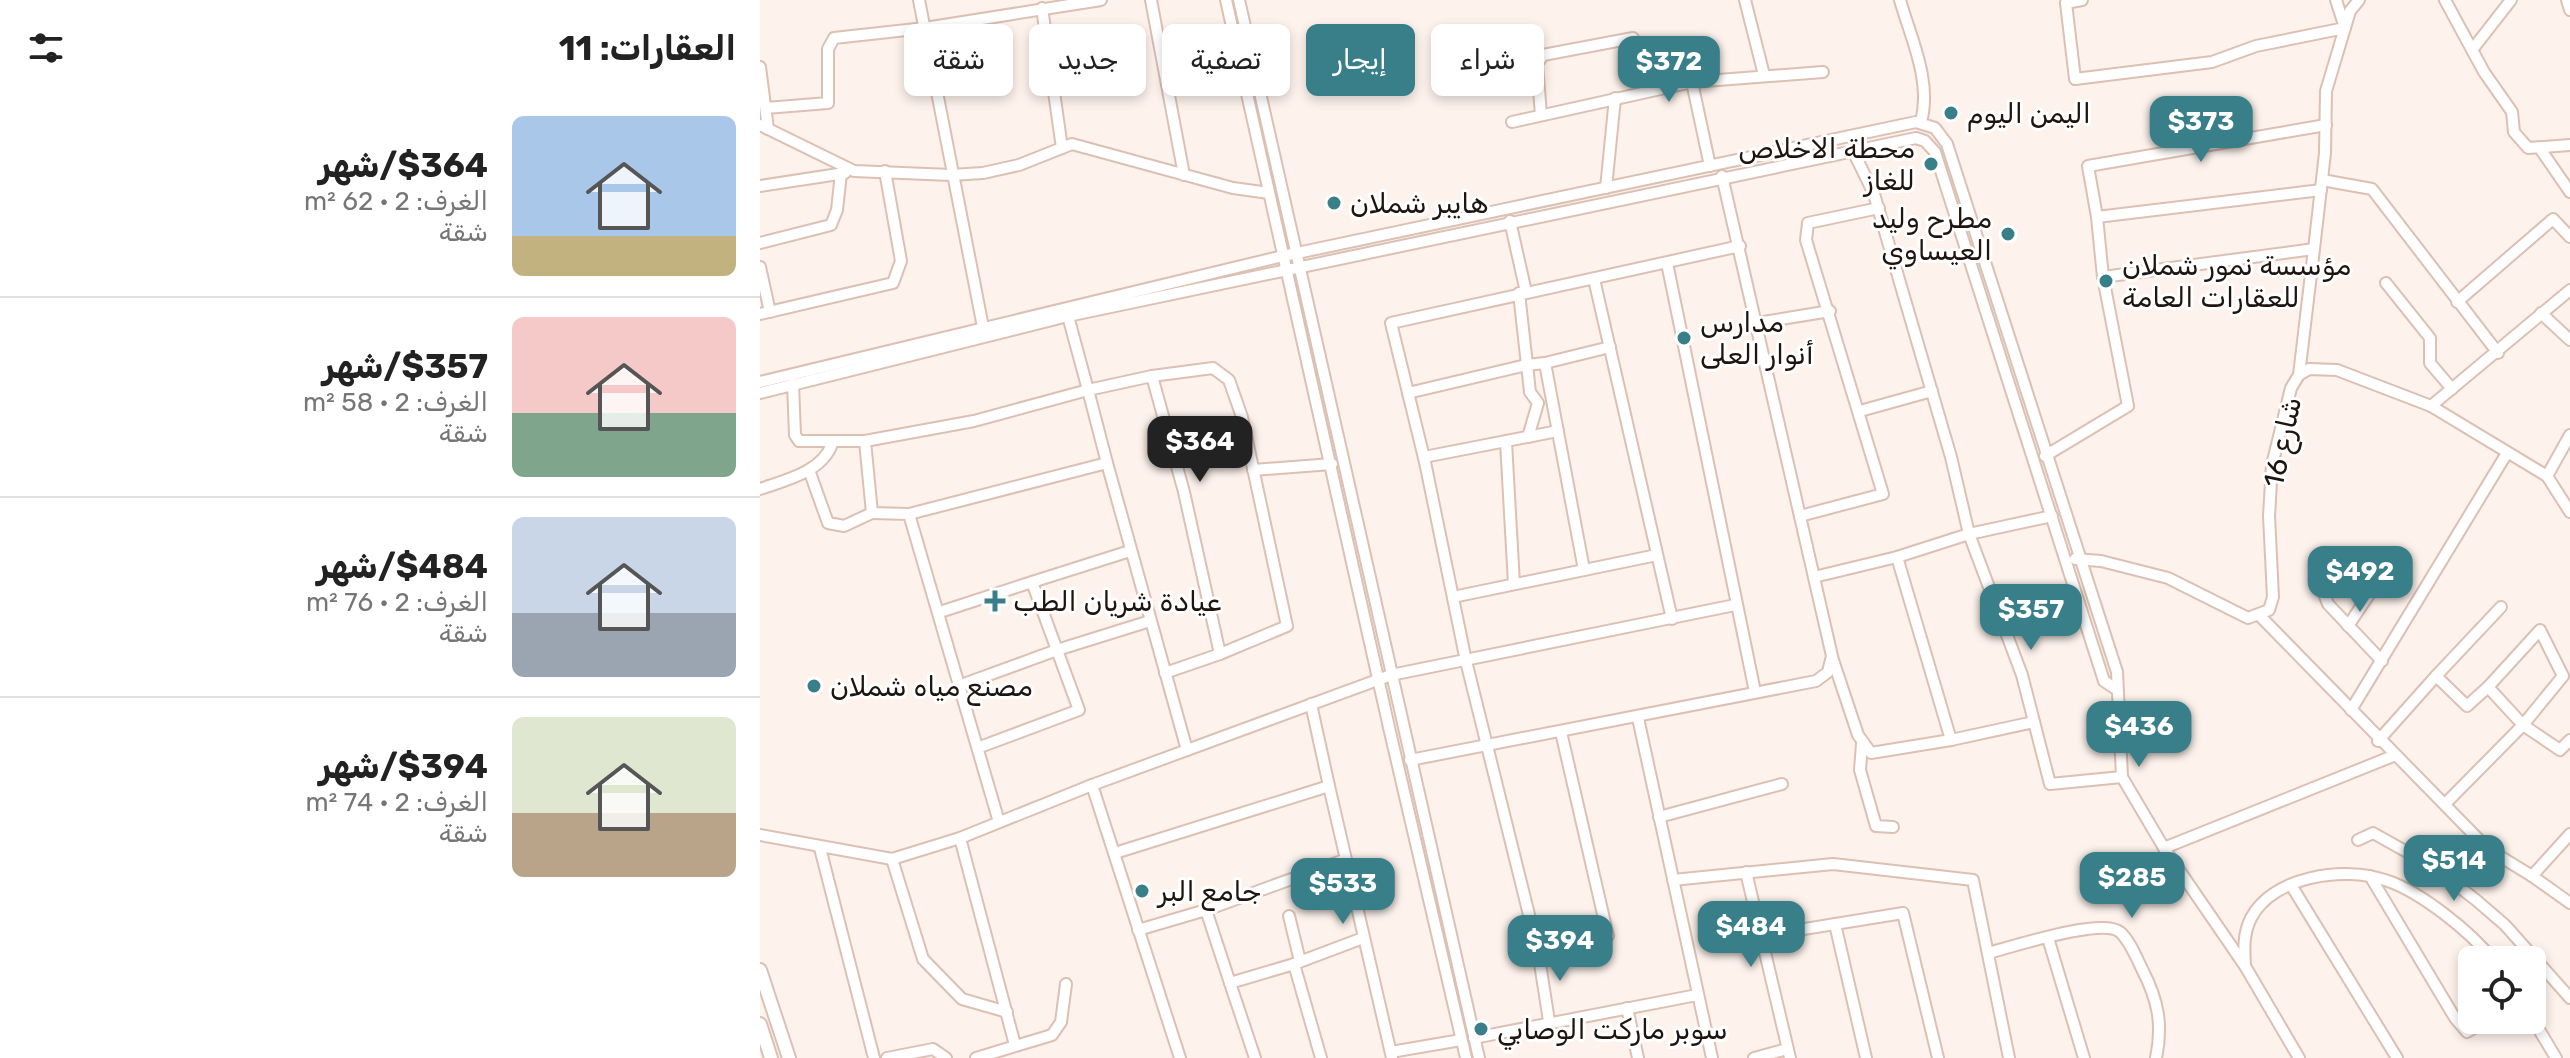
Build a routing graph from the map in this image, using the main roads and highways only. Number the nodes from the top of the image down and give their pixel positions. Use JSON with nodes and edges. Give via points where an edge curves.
{"nodes":[{"id":1,"x":760,"y":970,"type":"edge"},
{"id":2,"x":760,"y":1024,"type":"edge"},
{"id":3,"x":771,"y":1058,"type":"edge"},
{"id":4,"x":789,"y":1058,"type":"edge"}],
"edges":[{"from":1,"to":4,"type":"main road"},
{"from":2,"to":3,"type":"main road"}]}
